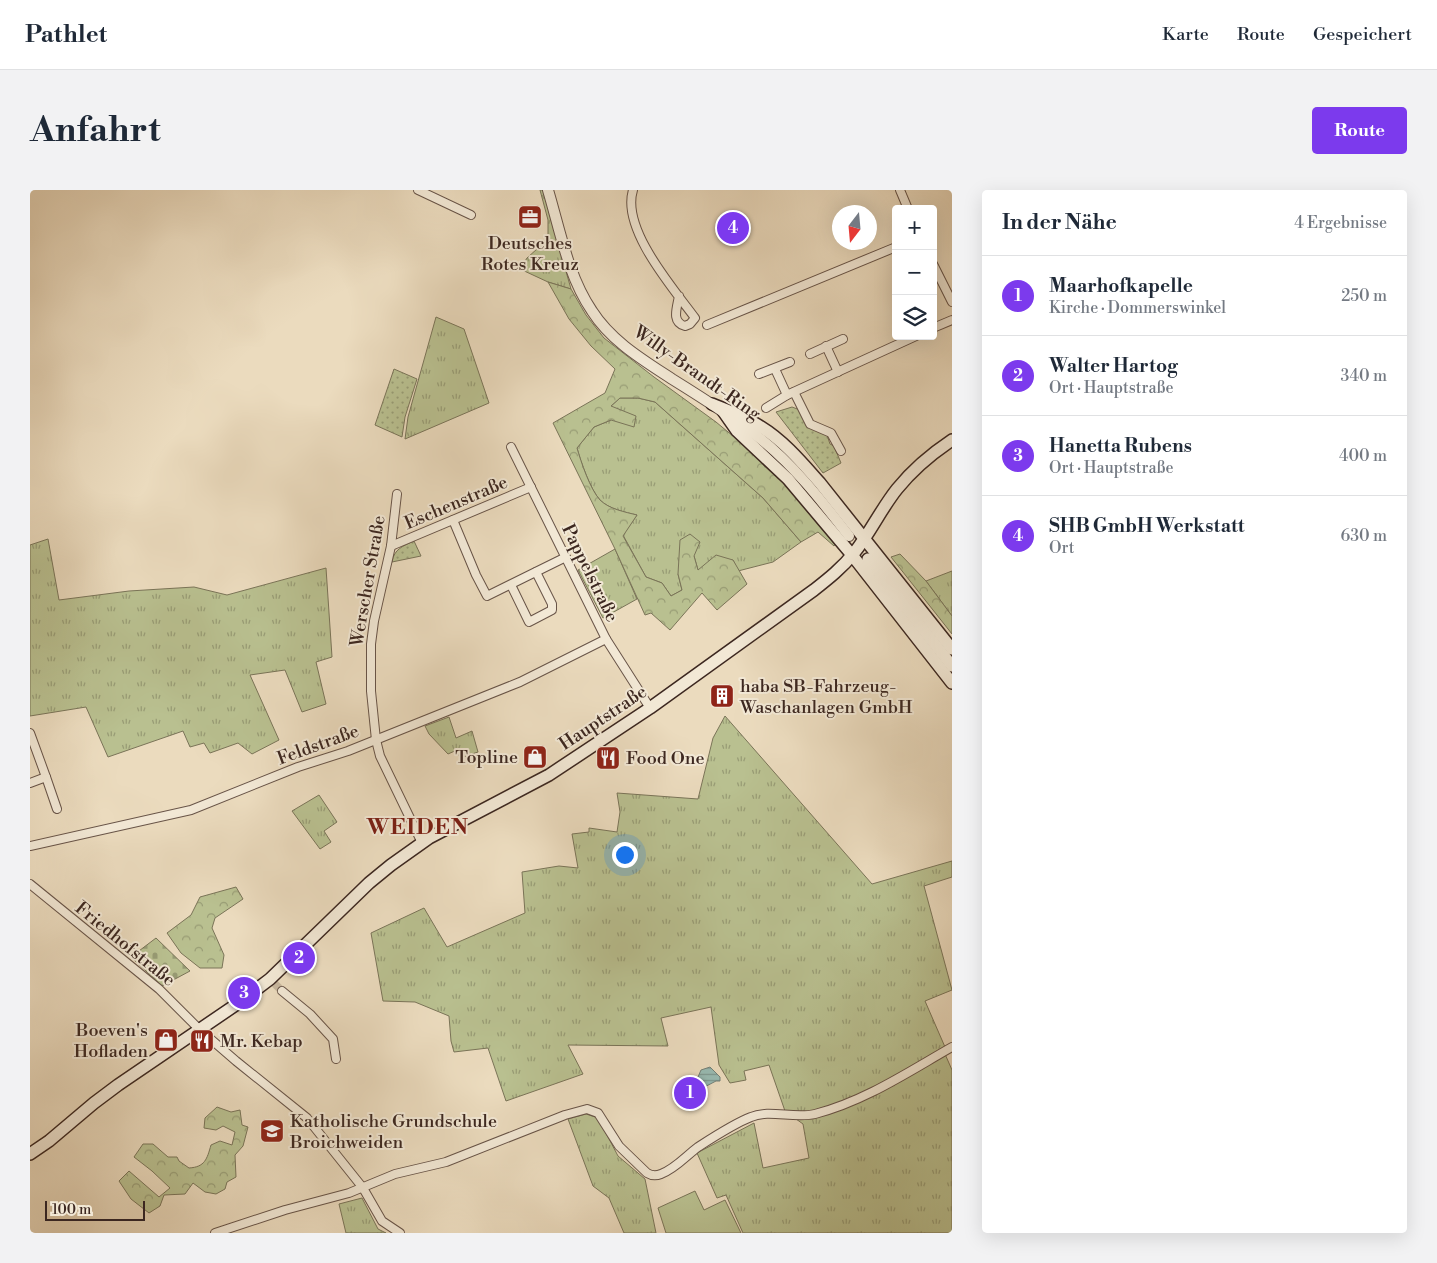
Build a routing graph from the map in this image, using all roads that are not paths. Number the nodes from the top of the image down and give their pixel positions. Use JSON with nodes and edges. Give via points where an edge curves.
{"nodes":[{"id":1,"x":418,"y":190,"type":"edge"},
{"id":2,"x":548,"y":190,"type":"edge"},
{"id":3,"x":633,"y":190,"type":"edge"},
{"id":4,"x":900,"y":190,"type":"edge"},
{"id":5,"x":906,"y":205,"type":"edge"},
{"id":6,"x":471,"y":214,"type":"dead end"},
{"id":7,"x":892,"y":249,"type":"edge"},
{"id":8,"x":937,"y":272,"type":"edge"},
{"id":9,"x":679,"y":296,"type":"dead end"},
{"id":10,"x":952,"y":302,"type":"edge"},
{"id":11,"x":952,"y":320,"type":"edge"},
{"id":12,"x":707,"y":325,"type":"dead end"},
{"id":13,"x":937,"y":326,"type":"edge"},
{"id":14,"x":842,"y":339,"type":"dead end"},
{"id":15,"x":907,"y":340,"type":"edge"},
{"id":16,"x":826,"y":346,"type":"junction"},
{"id":17,"x":810,"y":354,"type":"dead end"},
{"id":18,"x":790,"y":362,"type":"dead end"},
{"id":19,"x":775,"y":368,"type":"junction"},
{"id":20,"x":838,"y":372,"type":"junction"},
{"id":21,"x":759,"y":374,"type":"dead end"},
{"id":22,"x":790,"y":394,"type":"junction"},
{"id":23,"x":712,"y":404,"type":"junction"},
{"id":24,"x":766,"y":408,"type":"dead end"},
{"id":25,"x":723,"y":411,"type":"junction"},
{"id":26,"x":952,"y":440,"type":"edge"},
{"id":27,"x":511,"y":447,"type":"dead end"},
{"id":28,"x":840,"y":450,"type":"dead end"},
{"id":29,"x":531,"y":488,"type":"junction"},
{"id":30,"x":397,"y":494,"type":"dead end"},
{"id":31,"x":453,"y":520,"type":"junction"},
{"id":32,"x":849,"y":536,"type":"dead end"},
{"id":33,"x":864,"y":539,"type":"junction"},
{"id":34,"x":391,"y":546,"type":"junction"},
{"id":35,"x":852,"y":555,"type":"junction"},
{"id":36,"x":566,"y":557,"type":"junction"},
{"id":37,"x":868,"y":559,"type":"dead end"},
{"id":38,"x":536,"y":572,"type":"junction"},
{"id":39,"x":510,"y":585,"type":"junction"},
{"id":40,"x":606,"y":639,"type":"junction"},
{"id":41,"x":952,"y":648,"type":"edge"},
{"id":42,"x":952,"y":666,"type":"edge"},
{"id":43,"x":952,"y":683,"type":"edge"},
{"id":44,"x":650,"y":708,"type":"junction"},
{"id":45,"x":30,"y":733,"type":"edge"},
{"id":46,"x":376,"y":740,"type":"junction"},
{"id":47,"x":46,"y":777,"type":"junction"},
{"id":48,"x":30,"y":783,"type":"edge"},
{"id":49,"x":57,"y":808,"type":"dead end"},
{"id":50,"x":422,"y":843,"type":"junction"},
{"id":51,"x":30,"y":846,"type":"edge"},
{"id":52,"x":30,"y":884,"type":"edge"},
{"id":53,"x":282,"y":991,"type":"tunnel mouth"},
{"id":54,"x":199,"y":1029,"type":"junction"},
{"id":55,"x":952,"y":1046,"type":"edge"},
{"id":56,"x":336,"y":1059,"type":"dead end"},
{"id":57,"x":30,"y":1154,"type":"edge"},
{"id":58,"x":363,"y":1188,"type":"junction"},
{"id":59,"x":216,"y":1233,"type":"edge"},
{"id":60,"x":400,"y":1233,"type":"edge"}],
"edges":[{"from":1,"to":6,"type":"street"},
{"from":2,"to":23,"type":"street","name":"Willy-Brandt-Ring","via":[[574,274],[600,322],[638,357]]},
{"from":3,"to":9,"type":"street","via":[[632,211],[642,243]]},
{"from":4,"to":5,"type":"street"},
{"from":7,"to":12,"type":"street"},
{"from":8,"to":10,"type":"street"},
{"from":11,"to":13,"type":"street"},
{"from":14,"to":16,"type":"street"},
{"from":15,"to":20,"type":"street"},
{"from":16,"to":17,"type":"street"},
{"from":16,"to":20,"type":"street"},
{"from":18,"to":19,"type":"street"},
{"from":19,"to":21,"type":"street"},
{"from":19,"to":22,"type":"street"},
{"from":20,"to":22,"type":"street"},
{"from":22,"to":24,"type":"street"},
{"from":22,"to":28,"type":"street","via":[[810,424],[830,433]]},
{"from":23,"to":25,"type":"street","name":"Willy-Brandt-Ring"},
{"from":23,"to":33,"type":"main road","via":[[754,422],[778,441],[820,483]]},
{"from":25,"to":32,"type":"street","name":"Willy-Brandt-Ring","via":[[790,466]]},
{"from":25,"to":35,"type":"main road","via":[[737,431],[788,479]]},
{"from":26,"to":33,"type":"main road","name":"Hauptstraße","via":[[910,474]]},
{"from":27,"to":29,"type":"street","name":"Pappelstraße"},
{"from":29,"to":31,"type":"street","name":"Eschenstraße"},
{"from":29,"to":36,"type":"street","name":"Pappelstraße"},
{"from":30,"to":34,"type":"street","name":"Werscher Straße"},
{"from":31,"to":34,"type":"street","name":"Eschenstraße"},
{"from":31,"to":39,"type":"street","via":[[487,596]]},
{"from":33,"to":35,"type":"main road","name":"Hauptstraße"},
{"from":33,"to":41,"type":"main road"},
{"from":34,"to":46,"type":"street","name":"Werscher Straße","via":[[371,644]]},
{"from":35,"to":43,"type":"main road"},
{"from":35,"to":44,"type":"main road","name":"Hauptstraße","via":[[814,590]]},
{"from":36,"to":38,"type":"street"},
{"from":36,"to":40,"type":"street","name":"Pappelstraße"},
{"from":37,"to":42,"type":"main road"},
{"from":38,"to":39,"type":"street"},
{"from":38,"to":39,"type":"street","via":[[552,610],[529,622]]},
{"from":40,"to":44,"type":"street","name":"Pappelstraße"},
{"from":40,"to":46,"type":"street","name":"Feldstraße","via":[[520,682]]},
{"from":44,"to":50,"type":"main road","name":"Hauptstraße","via":[[549,775]]},
{"from":45,"to":47,"type":"street"},
{"from":46,"to":50,"type":"street","name":"Werscher Straße","via":[[385,769]]},
{"from":46,"to":51,"type":"street","name":"Feldstraße","via":[[348,752],[298,766],[191,810]]},
{"from":47,"to":48,"type":"street"},
{"from":47,"to":49,"type":"street"},
{"from":50,"to":54,"type":"main road","name":"Hauptstraße","via":[[369,883],[272,981]]},
{"from":52,"to":54,"type":"street","name":"Friedhofstraße","via":[[159,989]]},
{"from":53,"to":56,"type":"street","via":[[333,1039]]},
{"from":54,"to":57,"type":"main road","name":"Hauptstraße","via":[[118,1085]]},
{"from":54,"to":58,"type":"street","name":"Friedhofstraße","via":[[308,1118]]},
{"from":55,"to":58,"type":"street","via":[[879,1088],[831,1108],[803,1116],[760,1114],[750,1117],[658,1175],[647,1173],[618,1146],[598,1113],[587,1109],[446,1162],[395,1174]]},
{"from":58,"to":59,"type":"street"},
{"from":58,"to":60,"type":"street","name":"Friedhofstraße","via":[[382,1221]]}]}
